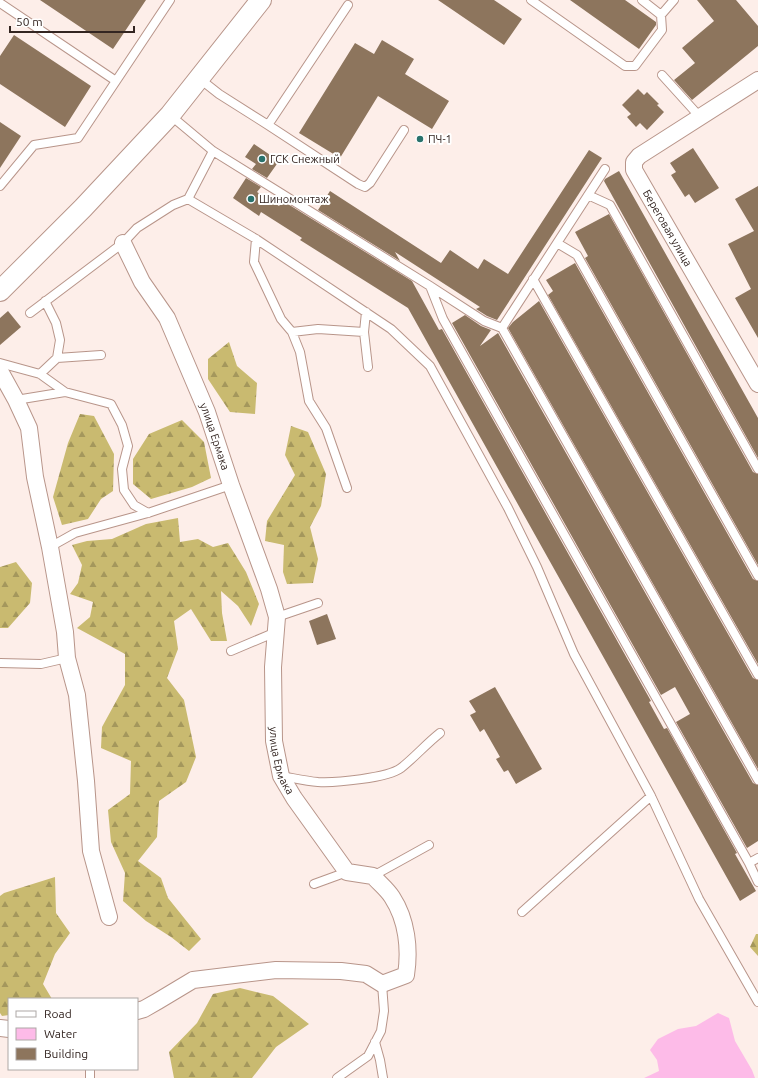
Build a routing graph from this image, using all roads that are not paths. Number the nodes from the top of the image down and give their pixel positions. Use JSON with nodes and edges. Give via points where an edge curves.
{"nodes":[{"id":1,"x":170,"y":0,"type":"edge"},
{"id":2,"x":260,"y":0,"type":"edge"},
{"id":3,"x":531,"y":0,"type":"edge"},
{"id":4,"x":642,"y":0,"type":"edge"},
{"id":5,"x":674,"y":0,"type":"edge"},
{"id":6,"x":0,"y":3,"type":"edge"},
{"id":7,"x":348,"y":5,"type":"dead end"},
{"id":8,"x":661,"y":15,"type":"junction"},
{"id":9,"x":662,"y":75,"type":"dead end"},
{"id":10,"x":200,"y":78,"type":"junction"},
{"id":11,"x":758,"y":80,"type":"edge"},
{"id":12,"x":116,"y":81,"type":"junction"},
{"id":13,"x":170,"y":115,"type":"junction"},
{"id":14,"x":700,"y":117,"type":"junction"},
{"id":15,"x":268,"y":125,"type":"junction"},
{"id":16,"x":404,"y":130,"type":"dead end"},
{"id":17,"x":213,"y":152,"type":"junction"},
{"id":18,"x":605,"y":169,"type":"dead end"},
{"id":19,"x":0,"y":186,"type":"edge"},
{"id":20,"x":588,"y":195,"type":"junction"},
{"id":21,"x":188,"y":199,"type":"junction"},
{"id":22,"x":256,"y":239,"type":"junction"},
{"id":23,"x":123,"y":243,"type":"junction"},
{"id":24,"x":557,"y":243,"type":"junction"},
{"id":25,"x":533,"y":279,"type":"junction"},
{"id":26,"x":430,"y":286,"type":"junction"},
{"id":27,"x":0,"y":291,"type":"edge"},
{"id":28,"x":45,"y":302,"type":"junction"},
{"id":29,"x":30,"y":312,"type":"dead end"},
{"id":30,"x":366,"y":312,"type":"junction"},
{"id":31,"x":502,"y":328,"type":"junction"},
{"id":32,"x":292,"y":332,"type":"junction"},
{"id":33,"x":364,"y":332,"type":"junction"},
{"id":34,"x":101,"y":355,"type":"dead end"},
{"id":35,"x":57,"y":358,"type":"junction"},
{"id":36,"x":0,"y":363,"type":"edge"},
{"id":37,"x":368,"y":367,"type":"dead end"},
{"id":38,"x":0,"y":371,"type":"edge"},
{"id":39,"x":40,"y":374,"type":"junction"},
{"id":40,"x":758,"y":384,"type":"edge"},
{"id":41,"x":65,"y":392,"type":"junction"},
{"id":42,"x":16,"y":400,"type":"junction"},
{"id":43,"x":758,"y":469,"type":"edge"},
{"id":44,"x":231,"y":485,"type":"junction"},
{"id":45,"x":347,"y":488,"type":"dead end"},
{"id":46,"x":148,"y":513,"type":"junction"},
{"id":47,"x":50,"y":547,"type":"junction"},
{"id":48,"x":758,"y":576,"type":"edge"},
{"id":49,"x":318,"y":603,"type":"dead end"},
{"id":50,"x":276,"y":625,"type":"junction"},
{"id":51,"x":231,"y":651,"type":"dead end"},
{"id":52,"x":66,"y":658,"type":"junction"},
{"id":53,"x":0,"y":663,"type":"edge"},
{"id":54,"x":758,"y":675,"type":"edge"},
{"id":55,"x":440,"y":733,"type":"dead end"},
{"id":56,"x":281,"y":776,"type":"junction"},
{"id":57,"x":758,"y":780,"type":"edge"},
{"id":58,"x":651,"y":796,"type":"junction"},
{"id":59,"x":429,"y":845,"type":"dead end"},
{"id":60,"x":758,"y":858,"type":"edge"},
{"id":61,"x":750,"y":862,"type":"junction"},
{"id":62,"x":347,"y":872,"type":"junction"},
{"id":63,"x":373,"y":876,"type":"junction"},
{"id":64,"x":758,"y":882,"type":"edge"},
{"id":65,"x":314,"y":884,"type":"dead end"},
{"id":66,"x":522,"y":912,"type":"dead end"},
{"id":67,"x":110,"y":917,"type":"dead end"},
{"id":68,"x":382,"y":984,"type":"junction"},
{"id":69,"x":758,"y":1002,"type":"edge"},
{"id":70,"x":138,"y":1011,"type":"edge"},
{"id":71,"x":375,"y":1042,"type":"junction"},
{"id":72,"x":337,"y":1078,"type":"edge"},
{"id":73,"x":383,"y":1078,"type":"edge"}],
"edges":[{"from":1,"to":12,"type":"lane"},
{"from":2,"to":10,"type":"street"},
{"from":3,"to":8,"type":"lane","via":[[625,66],[635,66],[662,30]]},
{"from":4,"to":8,"type":"lane"},
{"from":5,"to":8,"type":"lane"},
{"from":6,"to":12,"type":"lane"},
{"from":7,"to":15,"type":"lane"},
{"from":9,"to":14,"type":"lane"},
{"from":10,"to":13,"type":"street"},
{"from":10,"to":15,"type":"lane","via":[[219,94]]},
{"from":11,"to":14,"type":"street","name":"Береговая улица"},
{"from":12,"to":19,"type":"lane","via":[[78,138],[34,145]]},
{"from":13,"to":17,"type":"lane"},
{"from":13,"to":27,"type":"street","via":[[84,208]]},
{"from":14,"to":40,"type":"street","name":"Береговая улица","via":[[639,156],[634,162],[634,170]]},
{"from":15,"to":16,"type":"lane","via":[[365,187]]},
{"from":17,"to":21,"type":"lane"},
{"from":17,"to":26,"type":"lane"},
{"from":18,"to":20,"type":"lane"},
{"from":20,"to":24,"type":"lane"},
{"from":20,"to":43,"type":"lane","via":[[610,205]]},
{"from":21,"to":22,"type":"lane"},
{"from":21,"to":23,"type":"lane","via":[[173,205],[137,228]]},
{"from":22,"to":30,"type":"lane"},
{"from":22,"to":32,"type":"lane","via":[[254,262],[281,319]]},
{"from":23,"to":28,"type":"lane"},
{"from":23,"to":44,"type":"street","name":"улица Ермака","via":[[142,282],[167,318],[207,412]]},
{"from":24,"to":25,"type":"lane"},
{"from":24,"to":48,"type":"lane","via":[[577,255]]},
{"from":25,"to":31,"type":"lane"},
{"from":25,"to":54,"type":"lane"},
{"from":26,"to":31,"type":"lane","via":[[484,321]]},
{"from":26,"to":61,"type":"lane","via":[[443,320]]},
{"from":28,"to":29,"type":"lane"},
{"from":28,"to":35,"type":"lane","via":[[56,323],[60,340]]},
{"from":30,"to":33,"type":"lane"},
{"from":30,"to":58,"type":"lane","via":[[391,329],[430,366],[534,560],[574,654]]},
{"from":31,"to":57,"type":"lane"},
{"from":32,"to":33,"type":"lane","via":[[318,329]]},
{"from":32,"to":45,"type":"lane","via":[[300,352],[309,401],[326,428]]},
{"from":33,"to":37,"type":"lane"},
{"from":34,"to":35,"type":"lane"},
{"from":35,"to":39,"type":"lane"},
{"from":36,"to":39,"type":"lane"},
{"from":38,"to":42,"type":"street"},
{"from":39,"to":41,"type":"lane"},
{"from":41,"to":42,"type":"lane"},
{"from":41,"to":46,"type":"lane","via":[[111,404],[122,425],[128,446],[122,469],[124,490],[134,505]]},
{"from":42,"to":47,"type":"street","via":[[29,428],[35,477]]},
{"from":44,"to":46,"type":"lane"},
{"from":44,"to":50,"type":"street","name":"улица Ермака","via":[[269,589]]},
{"from":46,"to":47,"type":"lane","via":[[75,534]]},
{"from":47,"to":52,"type":"street","via":[[65,632]]},
{"from":49,"to":50,"type":"lane"},
{"from":50,"to":51,"type":"lane"},
{"from":50,"to":56,"type":"street","name":"улица Ермака","via":[[273,651],[274,741]]},
{"from":52,"to":53,"type":"lane","via":[[41,664]]},
{"from":52,"to":67,"type":"street","via":[[77,695],[91,851]]},
{"from":55,"to":56,"type":"lane","via":[[400,769],[382,776],[318,782]]},
{"from":56,"to":62,"type":"street","name":"улица Ермака"},
{"from":58,"to":66,"type":"lane"},
{"from":58,"to":69,"type":"lane","via":[[699,899]]},
{"from":59,"to":63,"type":"lane"},
{"from":60,"to":61,"type":"lane"},
{"from":61,"to":64,"type":"lane"},
{"from":62,"to":63,"type":"street"},
{"from":62,"to":65,"type":"lane"},
{"from":63,"to":68,"type":"street","via":[[392,897],[404,920],[408,959],[406,975]]},
{"from":68,"to":70,"type":"street","via":[[360,973],[276,970],[193,980]]},
{"from":68,"to":71,"type":"lane","via":[[384,1011],[381,1031]]},
{"from":71,"to":72,"type":"lane","via":[[368,1056]]},
{"from":71,"to":73,"type":"lane"}]}
